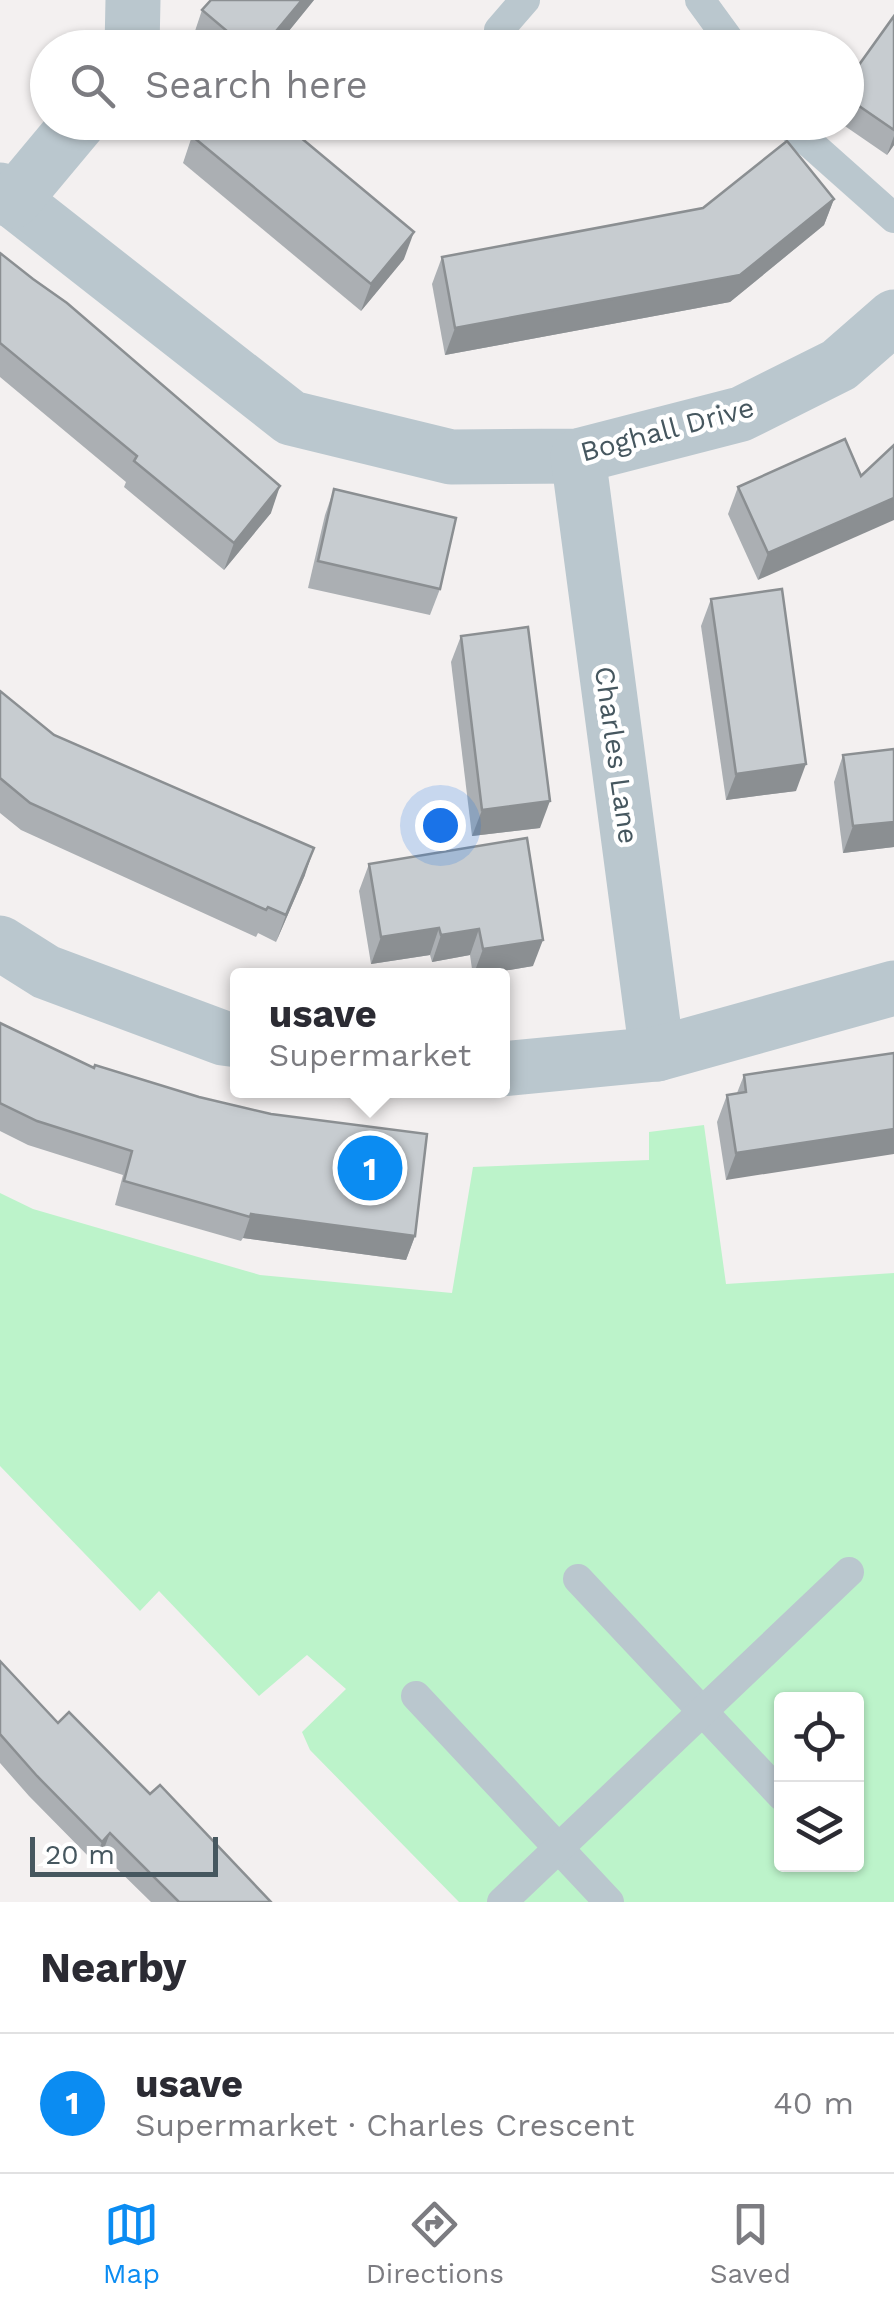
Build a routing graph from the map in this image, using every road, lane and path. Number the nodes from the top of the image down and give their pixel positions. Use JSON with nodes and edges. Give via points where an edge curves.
{"nodes":[{"id":1,"x":134,"y":0,"type":"edge"},
{"id":2,"x":525,"y":0,"type":"edge"},
{"id":3,"x":700,"y":0,"type":"edge"},
{"id":4,"x":133,"y":30,"type":"edge"},
{"id":5,"x":500,"y":30,"type":"dead end"},
{"id":6,"x":722,"y":30,"type":"edge"},
{"id":7,"x":60,"y":140,"type":"edge"},
{"id":8,"x":806,"y":140,"type":"edge"},
{"id":9,"x":6,"y":195,"type":"edge"},
{"id":10,"x":894,"y":218,"type":"edge"},
{"id":11,"x":894,"y":317,"type":"edge"},
{"id":12,"x":578,"y":456,"type":"junction"},
{"id":13,"x":0,"y":943,"type":"edge"},
{"id":14,"x":894,"y":988,"type":"edge"},
{"id":15,"x":230,"y":1039,"type":"edge"},
{"id":16,"x":657,"y":1054,"type":"junction"},
{"id":17,"x":510,"y":1068,"type":"edge"},
{"id":18,"x":849,"y":1572,"type":"dead end"},
{"id":19,"x":578,"y":1579,"type":"dead end"},
{"id":20,"x":416,"y":1696,"type":"dead end"},
{"id":21,"x":703,"y":1712,"type":"junction"},
{"id":22,"x":774,"y":1787,"type":"edge"},
{"id":23,"x":560,"y":1849,"type":"junction"},
{"id":24,"x":502,"y":1902,"type":"edge"},
{"id":25,"x":609,"y":1902,"type":"edge"}],
"edges":[{"from":1,"to":4,"type":"street"},
{"from":2,"to":5,"type":"lane"},
{"from":3,"to":6,"type":"lane"},
{"from":7,"to":9,"type":"street","name":"Boghall Drive"},
{"from":8,"to":10,"type":"lane"},
{"from":9,"to":12,"type":"street","name":"Boghall Drive","via":[[291,418],[451,457]]},
{"from":11,"to":12,"type":"street","name":"Boghall Drive","via":[[839,366],[741,414]]},
{"from":12,"to":16,"type":"street","name":"Charles Lane"},
{"from":13,"to":15,"type":"street","via":[[46,972]]},
{"from":14,"to":16,"type":"street"},
{"from":16,"to":17,"type":"street"},
{"from":18,"to":21,"type":"lane"},
{"from":19,"to":21,"type":"lane"},
{"from":20,"to":23,"type":"lane"},
{"from":21,"to":22,"type":"lane"},
{"from":21,"to":23,"type":"lane"},
{"from":23,"to":24,"type":"lane"},
{"from":23,"to":25,"type":"lane"}]}
